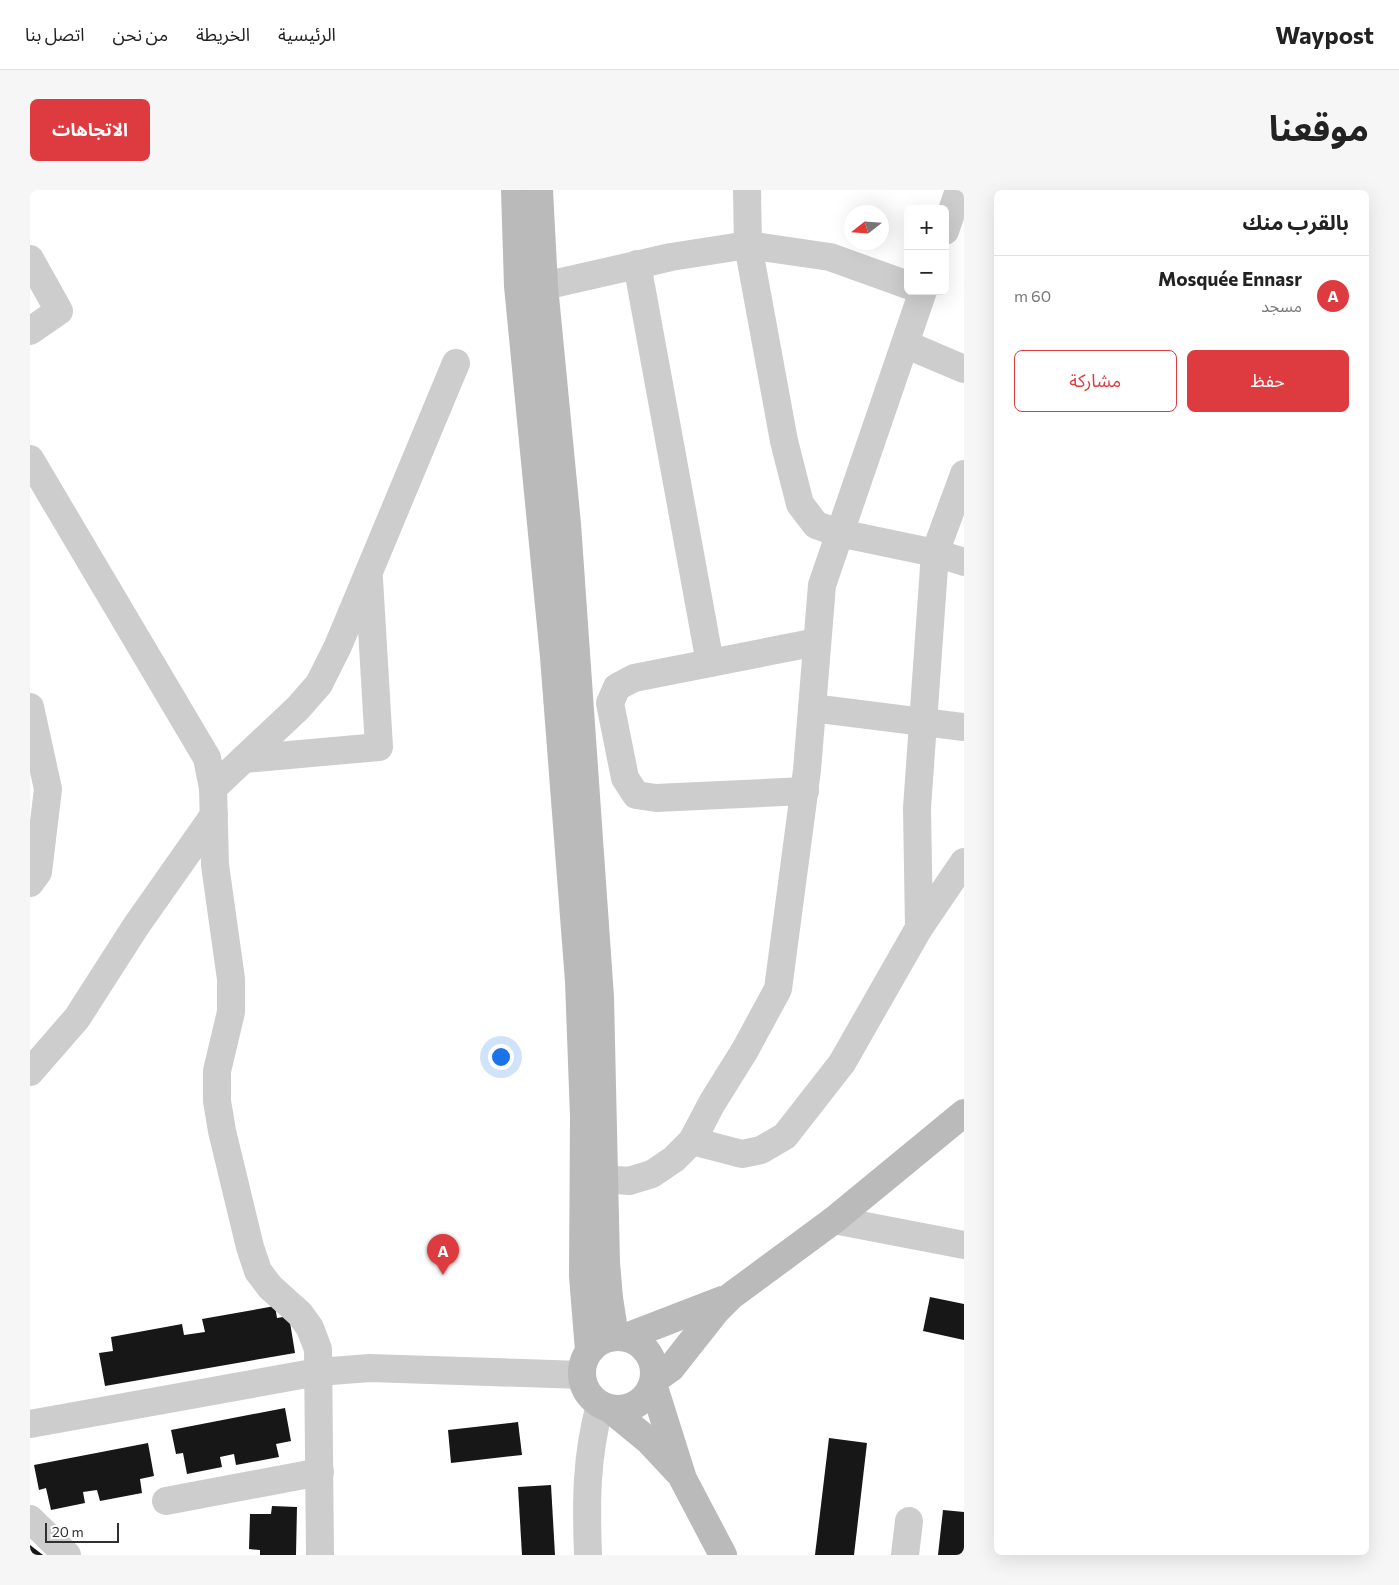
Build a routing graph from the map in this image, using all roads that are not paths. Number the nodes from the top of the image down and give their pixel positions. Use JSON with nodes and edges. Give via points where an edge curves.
{"nodes":[{"id":1,"x":515,"y":190,"type":"edge"},
{"id":2,"x":539,"y":190,"type":"edge"},
{"id":3,"x":747,"y":190,"type":"edge"},
{"id":4,"x":959,"y":190,"type":"edge"},
{"id":5,"x":949,"y":219,"type":"edge"},
{"id":6,"x":748,"y":245,"type":"junction"},
{"id":7,"x":30,"y":259,"type":"edge"},
{"id":8,"x":637,"y":264,"type":"junction"},
{"id":9,"x":904,"y":284,"type":"edge"},
{"id":10,"x":531,"y":286,"type":"junction"},
{"id":11,"x":922,"y":295,"type":"edge"},
{"id":12,"x":30,"y":330,"type":"edge"},
{"id":13,"x":905,"y":344,"type":"junction"},
{"id":14,"x":456,"y":363,"type":"dead end"},
{"id":15,"x":964,"y":369,"type":"edge"},
{"id":16,"x":30,"y":460,"type":"edge"},
{"id":17,"x":964,"y":474,"type":"edge"},
{"id":18,"x":839,"y":533,"type":"junction"},
{"id":19,"x":934,"y":553,"type":"junction"},
{"id":20,"x":964,"y":562,"type":"edge"},
{"id":21,"x":368,"y":573,"type":"junction"},
{"id":22,"x":817,"y":642,"type":"junction"},
{"id":23,"x":710,"y":663,"type":"junction"},
{"id":24,"x":30,"y":707,"type":"edge"},
{"id":25,"x":812,"y":708,"type":"junction"},
{"id":26,"x":924,"y":724,"type":"junction"},
{"id":27,"x":964,"y":727,"type":"edge"},
{"id":28,"x":244,"y":760,"type":"junction"},
{"id":29,"x":213,"y":788,"type":"junction"},
{"id":30,"x":805,"y":791,"type":"junction"},
{"id":31,"x":214,"y":815,"type":"junction"},
{"id":32,"x":964,"y":862,"type":"edge"},
{"id":33,"x":30,"y":883,"type":"edge"},
{"id":34,"x":919,"y":928,"type":"junction"},
{"id":35,"x":30,"y":1072,"type":"edge"},
{"id":36,"x":964,"y":1113,"type":"edge"},
{"id":37,"x":692,"y":1141,"type":"junction"},
{"id":38,"x":604,"y":1179,"type":"junction"},
{"id":39,"x":834,"y":1220,"type":"junction"},
{"id":40,"x":964,"y":1245,"type":"edge"},
{"id":41,"x":731,"y":1296,"type":"junction"},
{"id":42,"x":621,"y":1337,"type":"junction"},
{"id":43,"x":585,"y":1363,"type":"junction"},
{"id":44,"x":318,"y":1372,"type":"junction"},
{"id":45,"x":654,"y":1382,"type":"junction"},
{"id":46,"x":605,"y":1407,"type":"junction"},
{"id":47,"x":30,"y":1424,"type":"edge"},
{"id":48,"x":320,"y":1472,"type":"junction"},
{"id":49,"x":683,"y":1479,"type":"junction"},
{"id":50,"x":166,"y":1501,"type":"dead end"},
{"id":51,"x":30,"y":1519,"type":"edge"},
{"id":52,"x":909,"y":1521,"type":"dead end"},
{"id":53,"x":67,"y":1555,"type":"edge"},
{"id":54,"x":320,"y":1555,"type":"edge"},
{"id":55,"x":588,"y":1555,"type":"edge"},
{"id":56,"x":723,"y":1555,"type":"edge"},
{"id":57,"x":905,"y":1555,"type":"edge"}],
"edges":[{"from":1,"to":10,"type":"street"},
{"from":2,"to":10,"type":"street"},
{"from":3,"to":6,"type":"street"},
{"from":4,"to":5,"type":"street"},
{"from":6,"to":8,"type":"street"},
{"from":6,"to":9,"type":"street","via":[[830,257]]},
{"from":6,"to":18,"type":"street","via":[[784,441],[800,504],[816,525]]},
{"from":7,"to":12,"type":"street","via":[[59,311]]},
{"from":8,"to":10,"type":"street"},
{"from":8,"to":23,"type":"street"},
{"from":10,"to":38,"type":"street","via":[[567,524],[600,997]]},
{"from":10,"to":43,"type":"street","via":[[554,657],[579,982],[584,1117]]},
{"from":11,"to":13,"type":"street"},
{"from":13,"to":15,"type":"street"},
{"from":13,"to":18,"type":"street"},
{"from":14,"to":21,"type":"street"},
{"from":16,"to":29,"type":"street","via":[[207,758]]},
{"from":17,"to":19,"type":"street"},
{"from":18,"to":19,"type":"street"},
{"from":18,"to":22,"type":"street","via":[[822,585]]},
{"from":19,"to":20,"type":"street"},
{"from":19,"to":26,"type":"street"},
{"from":21,"to":28,"type":"street","via":[[338,646],[318,684]]},
{"from":21,"to":28,"type":"street","via":[[378,746]]},
{"from":22,"to":23,"type":"street"},
{"from":22,"to":25,"type":"street"},
{"from":23,"to":30,"type":"street","via":[[634,678],[617,687],[610,703],[625,778],[636,795],[656,798]]},
{"from":24,"to":33,"type":"street","via":[[48,789],[38,872]]},
{"from":25,"to":26,"type":"street"},
{"from":25,"to":30,"type":"street"},
{"from":26,"to":27,"type":"street"},
{"from":26,"to":34,"type":"street","via":[[917,808]]},
{"from":28,"to":29,"type":"street"},
{"from":29,"to":31,"type":"street"},
{"from":30,"to":37,"type":"street","via":[[778,989]]},
{"from":31,"to":35,"type":"street","via":[[136,926],[77,1018]]},
{"from":31,"to":44,"type":"street","via":[[215,865],[231,979],[231,1012],[217,1071],[222,1131],[258,1271],[310,1328],[318,1349]]},
{"from":32,"to":34,"type":"street"},
{"from":34,"to":37,"type":"street","via":[[842,1062],[785,1136],[761,1150],[742,1154]]},
{"from":36,"to":39,"type":"street"},
{"from":37,"to":38,"type":"street","via":[[674,1160],[652,1174],[629,1181]]},
{"from":38,"to":42,"type":"street","via":[[608,1298]]},
{"from":39,"to":40,"type":"street"},
{"from":39,"to":41,"type":"street"},
{"from":41,"to":42,"type":"street"},
{"from":41,"to":45,"type":"street","via":[[671,1368]]},
{"from":42,"to":43,"type":"street","via":[[597,1344]]},
{"from":42,"to":45,"type":"street","via":[[642,1346],[648,1353],[653,1361]]},
{"from":43,"to":44,"type":"street"},
{"from":43,"to":46,"type":"street","via":[[588,1392]]},
{"from":44,"to":47,"type":"street"},
{"from":44,"to":48,"type":"street"},
{"from":45,"to":46,"type":"street","via":[[648,1394],[632,1407]]},
{"from":45,"to":49,"type":"street"},
{"from":46,"to":49,"type":"street","via":[[649,1441]]},
{"from":46,"to":55,"type":"street","via":[[588,1466]]},
{"from":48,"to":50,"type":"street"},
{"from":48,"to":54,"type":"street"},
{"from":49,"to":56,"type":"street"},
{"from":51,"to":53,"type":"street"},
{"from":52,"to":57,"type":"street"}]}
